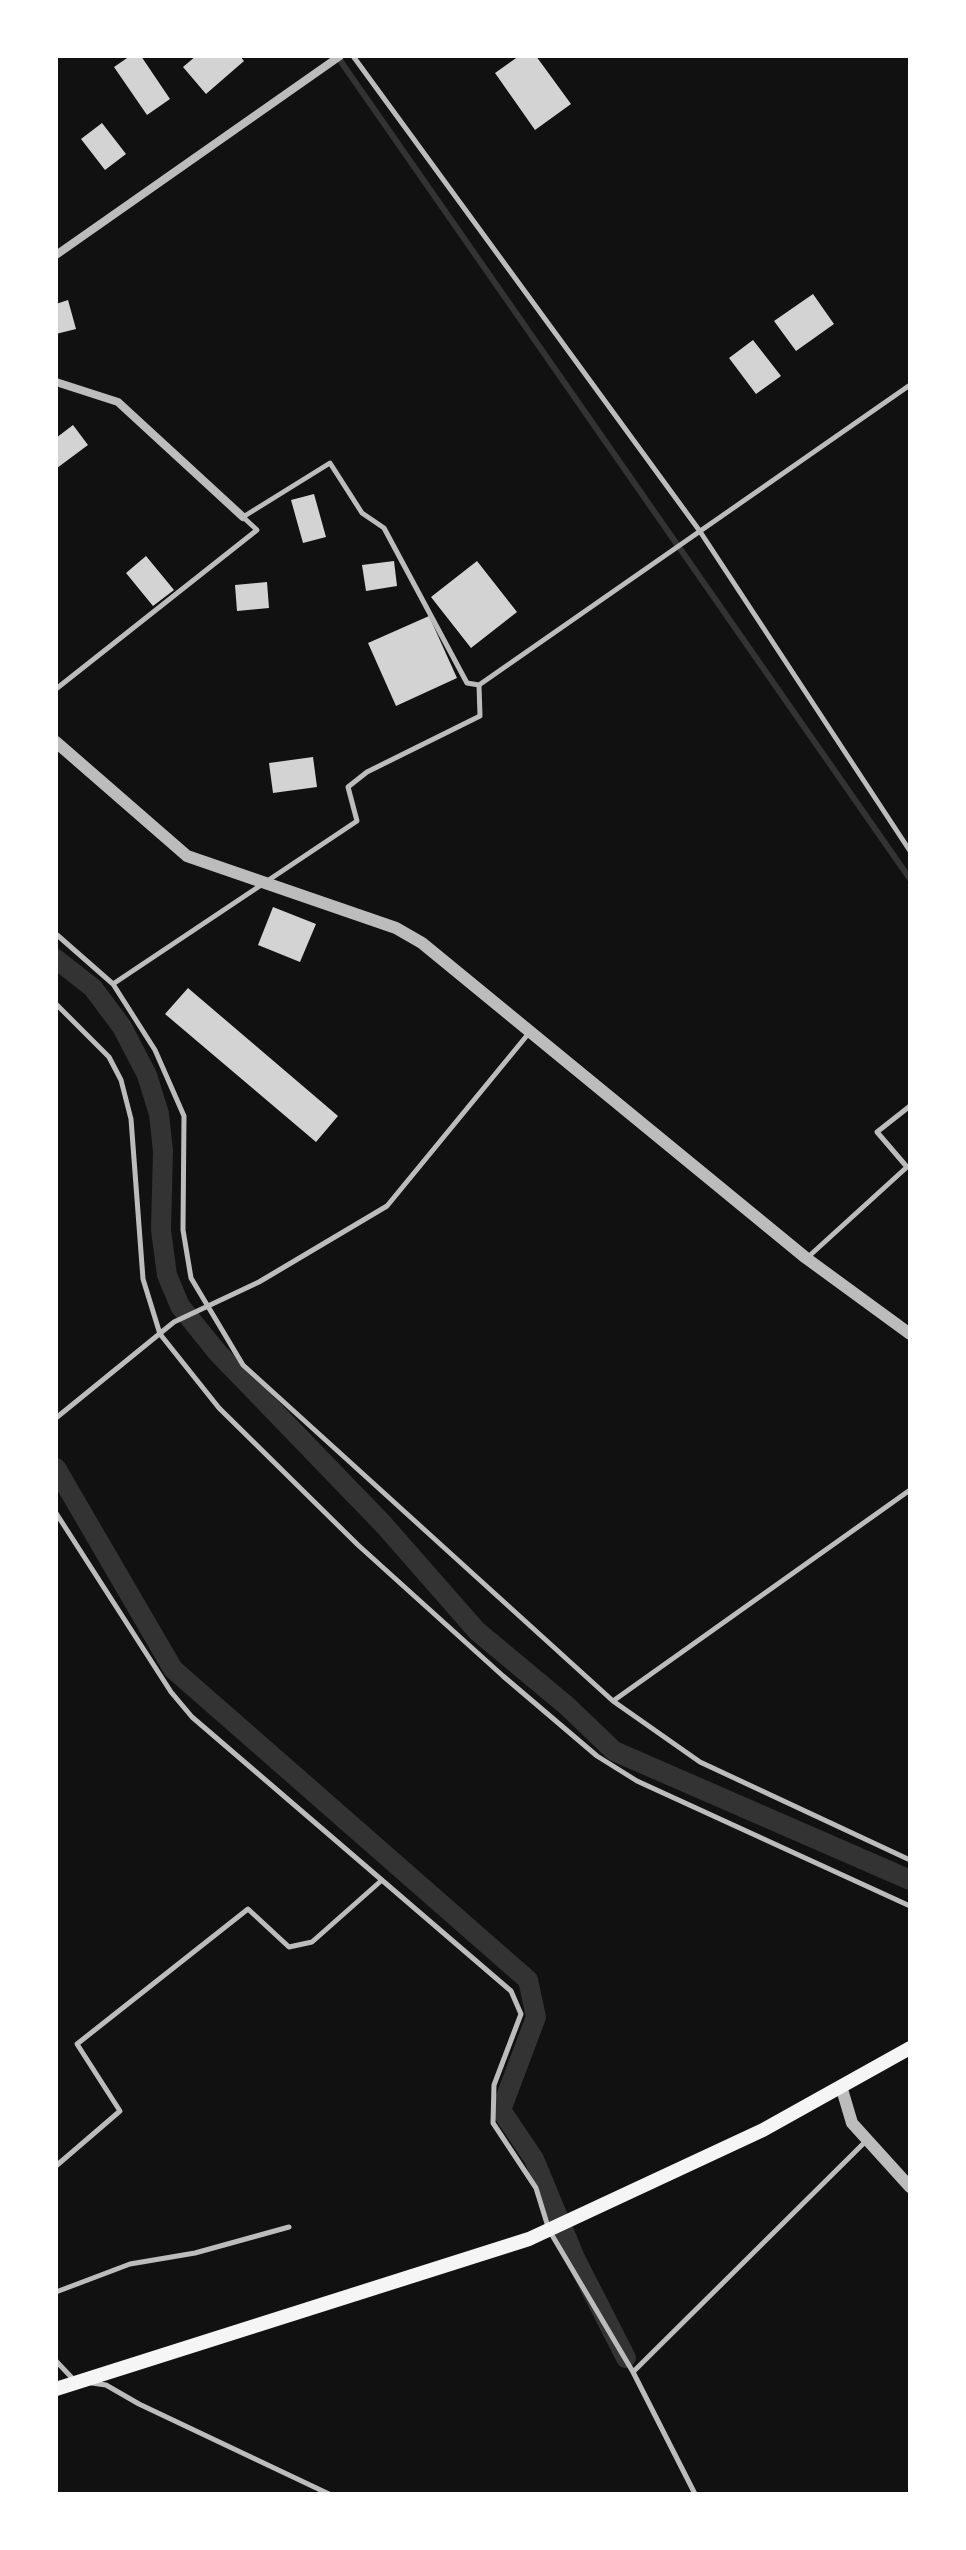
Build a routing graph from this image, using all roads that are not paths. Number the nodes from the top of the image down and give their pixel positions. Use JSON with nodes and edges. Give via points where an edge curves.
{"nodes":[{"id":1,"x":340,"y":56,"type":"edge"},
{"id":2,"x":353,"y":56,"type":"edge"},
{"id":3,"x":56,"y":255,"type":"edge"},
{"id":4,"x":56,"y":382,"type":"edge"},
{"id":5,"x":910,"y":385,"type":"edge"},
{"id":6,"x":243,"y":517,"type":"junction"},
{"id":7,"x":699,"y":530,"type":"junction"},
{"id":8,"x":479,"y":685,"type":"junction"},
{"id":9,"x":56,"y":689,"type":"edge"},
{"id":10,"x":56,"y":742,"type":"edge"},
{"id":11,"x":910,"y":851,"type":"edge"},
{"id":12,"x":260,"y":883,"type":"junction"},
{"id":13,"x":56,"y":934,"type":"edge"},
{"id":14,"x":113,"y":984,"type":"junction"},
{"id":15,"x":56,"y":1004,"type":"edge"},
{"id":16,"x":530,"y":1032,"type":"junction"},
{"id":17,"x":910,"y":1106,"type":"edge"},
{"id":18,"x":806,"y":1258,"type":"junction"},
{"id":19,"x":205,"y":1307,"type":"junction"},
{"id":20,"x":160,"y":1334,"type":"junction"},
{"id":21,"x":910,"y":1334,"type":"edge"},
{"id":22,"x":56,"y":1418,"type":"edge"},
{"id":23,"x":910,"y":1490,"type":"edge"},
{"id":24,"x":56,"y":1513,"type":"edge"},
{"id":25,"x":613,"y":1701,"type":"junction"},
{"id":26,"x":910,"y":1860,"type":"edge"},
{"id":27,"x":383,"y":1880,"type":"junction"},
{"id":28,"x":910,"y":1906,"type":"edge"},
{"id":29,"x":910,"y":2048,"type":"edge"},
{"id":30,"x":841,"y":2086,"type":"junction"},
{"id":31,"x":868,"y":2139,"type":"junction"},
{"id":32,"x":56,"y":2166,"type":"edge"},
{"id":33,"x":910,"y":2187,"type":"edge"},
{"id":34,"x":289,"y":2227,"type":"dead end"},
{"id":35,"x":549,"y":2230,"type":"junction"},
{"id":36,"x":56,"y":2292,"type":"edge"},
{"id":37,"x":56,"y":2361,"type":"edge"},
{"id":38,"x":633,"y":2372,"type":"junction"},
{"id":39,"x":75,"y":2381,"type":"junction"},
{"id":40,"x":56,"y":2389,"type":"edge"},
{"id":41,"x":329,"y":2494,"type":"edge"},
{"id":42,"x":695,"y":2494,"type":"edge"}],
"edges":[{"from":1,"to":3,"type":"street"},
{"from":2,"to":7,"type":"lane"},
{"from":4,"to":6,"type":"street","via":[[118,402]]},
{"from":5,"to":7,"type":"lane"},
{"from":6,"to":8,"type":"lane","via":[[330,463],[362,513],[384,528],[467,683]]},
{"from":6,"to":9,"type":"lane","via":[[257,530]]},
{"from":7,"to":8,"type":"lane"},
{"from":7,"to":11,"type":"lane"},
{"from":8,"to":12,"type":"lane","via":[[480,716],[367,772],[348,787],[357,821]]},
{"from":10,"to":12,"type":"street","via":[[187,856]]},
{"from":12,"to":14,"type":"lane"},
{"from":12,"to":16,"type":"street","via":[[396,928],[422,943]]},
{"from":13,"to":14,"type":"lane"},
{"from":14,"to":19,"type":"lane","via":[[155,1050],[184,1116],[183,1230],[191,1278]]},
{"from":15,"to":20,"type":"lane","via":[[109,1057],[121,1080],[131,1119],[143,1279]]},
{"from":16,"to":18,"type":"street"},
{"from":16,"to":19,"type":"lane","via":[[387,1206],[259,1282]]},
{"from":17,"to":18,"type":"lane","via":[[877,1132],[907,1167]]},
{"from":18,"to":21,"type":"street"},
{"from":19,"to":20,"type":"lane"},
{"from":19,"to":25,"type":"lane","via":[[243,1365]]},
{"from":20,"to":22,"type":"lane"},
{"from":20,"to":28,"type":"lane","via":[[219,1408],[358,1545],[597,1756],[637,1781]]},
{"from":23,"to":25,"type":"lane"},
{"from":24,"to":27,"type":"lane","via":[[192,1717]]},
{"from":25,"to":26,"type":"lane","via":[[700,1762]]},
{"from":27,"to":32,"type":"lane","via":[[312,1942],[289,1947],[248,1909],[77,2044],[120,2111]]},
{"from":27,"to":35,"type":"lane","via":[[511,1991],[521,2014],[494,2085],[493,2123],[536,2188]]},
{"from":29,"to":30,"type":"main road"},
{"from":30,"to":31,"type":"street","via":[[852,2123]]},
{"from":30,"to":35,"type":"main road","via":[[763,2130]]},
{"from":31,"to":33,"type":"street"},
{"from":31,"to":38,"type":"lane"},
{"from":34,"to":36,"type":"lane","via":[[195,2253],[130,2264]]},
{"from":35,"to":38,"type":"lane"},
{"from":35,"to":39,"type":"main road"},
{"from":37,"to":39,"type":"lane"},
{"from":38,"to":42,"type":"lane"},
{"from":39,"to":40,"type":"main road"},
{"from":39,"to":41,"type":"lane","via":[[106,2385]]}]}
